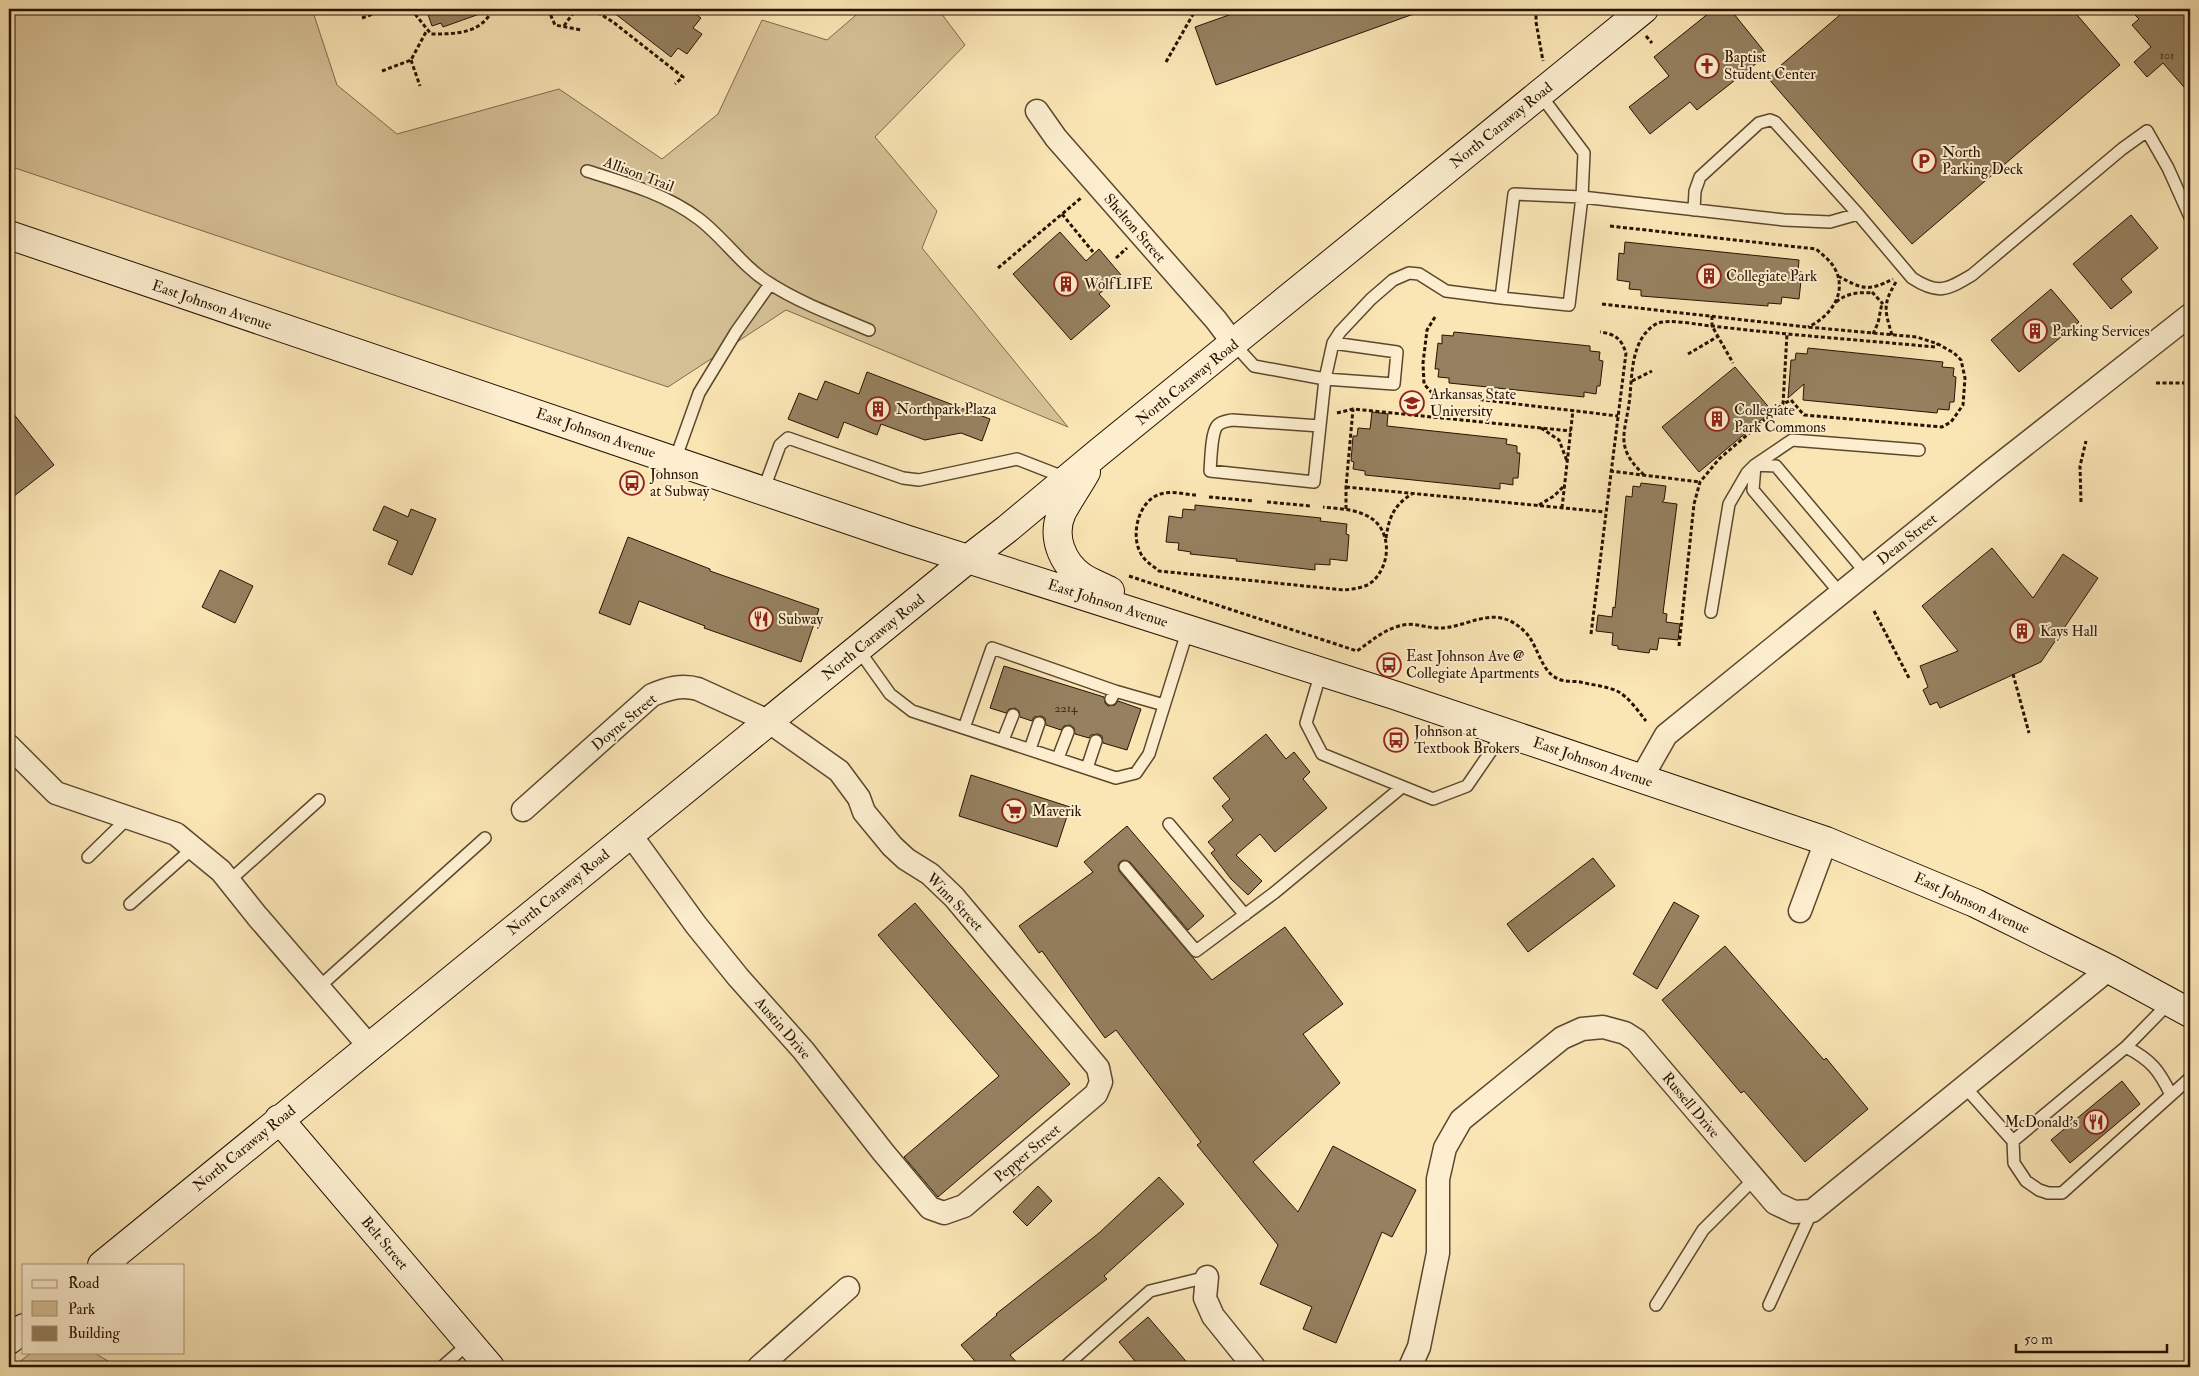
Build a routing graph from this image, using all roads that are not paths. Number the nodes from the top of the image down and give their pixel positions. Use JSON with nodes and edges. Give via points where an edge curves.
{"nodes":[{"id":1,"x":1644,"y":9,"type":"edge"},
{"id":2,"x":1542,"y":81,"type":"junction"},
{"id":3,"x":1036,"y":112,"type":"dead end"},
{"id":4,"x":587,"y":171,"type":"dead end"},
{"id":5,"x":1582,"y":197,"type":"junction"},
{"id":6,"x":1694,"y":210,"type":"junction"},
{"id":7,"x":1858,"y":214,"type":"junction"},
{"id":8,"x":2190,"y":217,"type":"edge"},
{"id":9,"x":9,"y":236,"type":"edge"},
{"id":10,"x":770,"y":284,"type":"junction"},
{"id":11,"x":1501,"y":298,"type":"junction"},
{"id":12,"x":2190,"y":315,"type":"edge"},
{"id":13,"x":869,"y":330,"type":"dead end"},
{"id":14,"x":1333,"y":343,"type":"junction"},
{"id":15,"x":1234,"y":344,"type":"junction"},
{"id":16,"x":1325,"y":379,"type":"junction"},
{"id":17,"x":1320,"y":426,"type":"junction"},
{"id":18,"x":1919,"y":450,"type":"dead end"},
{"id":19,"x":1098,"y":453,"type":"junction"},
{"id":20,"x":675,"y":460,"type":"junction"},
{"id":21,"x":1755,"y":466,"type":"junction"},
{"id":22,"x":1067,"y":479,"type":"junction"},
{"id":23,"x":763,"y":491,"type":"junction"},
{"id":24,"x":968,"y":559,"type":"junction"},
{"id":25,"x":1866,"y":573,"type":"junction"},
{"id":26,"x":1840,"y":593,"type":"junction"},
{"id":27,"x":1711,"y":612,"type":"dead end"},
{"id":28,"x":1188,"y":629,"type":"junction"},
{"id":29,"x":858,"y":649,"type":"junction"},
{"id":30,"x":1028,"y":661,"type":"junction"},
{"id":31,"x":1024,"y":672,"type":"dead end"},
{"id":32,"x":1321,"y":672,"type":"junction"},
{"id":33,"x":1164,"y":705,"type":"junction"},
{"id":34,"x":1013,"y":715,"type":"dead end"},
{"id":35,"x":768,"y":721,"type":"junction"},
{"id":36,"x":1040,"y":723,"type":"dead end"},
{"id":37,"x":964,"y":728,"type":"junction"},
{"id":38,"x":1068,"y":732,"type":"dead end"},
{"id":39,"x":1504,"y":732,"type":"junction"},
{"id":40,"x":1004,"y":740,"type":"junction"},
{"id":41,"x":1096,"y":741,"type":"dead end"},
{"id":42,"x":9,"y":746,"type":"edge"},
{"id":43,"x":1030,"y":749,"type":"junction"},
{"id":44,"x":1058,"y":758,"type":"junction"},
{"id":45,"x":1087,"y":768,"type":"junction"},
{"id":46,"x":1641,"y":779,"type":"junction"},
{"id":47,"x":1402,"y":787,"type":"junction"},
{"id":48,"x":319,"y":800,"type":"dead end"},
{"id":49,"x":523,"y":810,"type":"dead end"},
{"id":50,"x":129,"y":817,"type":"junction"},
{"id":51,"x":1170,"y":824,"type":"dead end"},
{"id":52,"x":630,"y":834,"type":"junction"},
{"id":53,"x":485,"y":838,"type":"dead end"},
{"id":54,"x":1826,"y":841,"type":"junction"},
{"id":55,"x":193,"y":848,"type":"junction"},
{"id":56,"x":88,"y":857,"type":"dead end"},
{"id":57,"x":1125,"y":866,"type":"dead end"},
{"id":58,"x":228,"y":881,"type":"junction"},
{"id":59,"x":130,"y":904,"type":"dead end"},
{"id":60,"x":1800,"y":911,"type":"dead end"},
{"id":61,"x":1245,"y":915,"type":"junction"},
{"id":62,"x":2109,"y":969,"type":"junction"},
{"id":63,"x":318,"y":987,"type":"junction"},
{"id":64,"x":2180,"y":1008,"type":"edge"},
{"id":65,"x":370,"y":1046,"type":"junction"},
{"id":66,"x":2126,"y":1048,"type":"junction"},
{"id":67,"x":2190,"y":1078,"type":"edge"},
{"id":68,"x":1101,"y":1082,"type":"joint"},
{"id":69,"x":1965,"y":1087,"type":"junction"},
{"id":70,"x":2171,"y":1095,"type":"junction"},
{"id":71,"x":279,"y":1119,"type":"junction"},
{"id":72,"x":2013,"y":1141,"type":"junction"},
{"id":73,"x":1754,"y":1179,"type":"junction"},
{"id":74,"x":1812,"y":1211,"type":"junction"},
{"id":75,"x":944,"y":1213,"type":"joint"},
{"id":76,"x":103,"y":1264,"type":"edge"},
{"id":77,"x":1207,"y":1277,"type":"joint"},
{"id":78,"x":848,"y":1288,"type":"dead end"},
{"id":79,"x":1656,"y":1305,"type":"dead end"},
{"id":80,"x":1769,"y":1305,"type":"dead end"},
{"id":81,"x":22,"y":1330,"type":"edge"},
{"id":82,"x":9,"y":1340,"type":"edge"},
{"id":83,"x":469,"y":1343,"type":"junction"},
{"id":84,"x":442,"y":1367,"type":"edge"},
{"id":85,"x":490,"y":1367,"type":"edge"},
{"id":86,"x":760,"y":1367,"type":"edge"},
{"id":87,"x":1069,"y":1367,"type":"edge"},
{"id":88,"x":1254,"y":1367,"type":"edge"},
{"id":89,"x":1410,"y":1367,"type":"edge"}],
"edges":[{"from":1,"to":2,"type":"main road","name":"North Caraway Road"},
{"from":2,"to":5,"type":"lane","via":[[1584,153]]},
{"from":2,"to":15,"type":"main road","name":"North Caraway Road"},
{"from":3,"to":15,"type":"street","name":"Shelton Street"},
{"from":4,"to":10,"type":"lane","name":"Allison Trail","via":[[639,187],[698,219]]},
{"from":5,"to":6,"type":"lane"},
{"from":5,"to":11,"type":"lane","via":[[1514,194]]},
{"from":5,"to":11,"type":"lane","via":[[1569,305]]},
{"from":6,"to":7,"type":"lane","via":[[1814,222],[1830,222]]},
{"from":6,"to":7,"type":"lane","via":[[1700,177],[1755,126],[1770,120]]},
{"from":7,"to":8,"type":"lane","via":[[1912,278],[1937,290],[1951,288],[1972,275],[2147,131]]},
{"from":9,"to":20,"type":"main road","name":"East Johnson Avenue"},
{"from":10,"to":13,"type":"lane","name":"Allison Trail"},
{"from":10,"to":20,"type":"lane","via":[[736,332],[699,394]]},
{"from":11,"to":14,"type":"lane","via":[[1446,291],[1419,274],[1402,274],[1371,299]]},
{"from":12,"to":25,"type":"street","name":"Dean Street"},
{"from":14,"to":16,"type":"lane"},
{"from":14,"to":16,"type":"lane","via":[[1398,352],[1394,384]]},
{"from":15,"to":16,"type":"lane","via":[[1254,366]]},
{"from":15,"to":19,"type":"main road","name":"North Caraway Road"},
{"from":16,"to":17,"type":"lane"},
{"from":17,"to":17,"type":"lane","via":[[1314,482],[1210,471],[1218,424],[1232,420]]},
{"from":18,"to":21,"type":"lane","via":[[1792,440]]},
{"from":19,"to":22,"type":"main road","name":"North Caraway Road"},
{"from":19,"to":28,"type":"main road","via":[[1062,513],[1058,536],[1065,559],[1083,577]]},
{"from":20,"to":23,"type":"main road","name":"East Johnson Avenue"},
{"from":21,"to":25,"type":"lane","via":[[1776,466]]},
{"from":21,"to":26,"type":"lane","via":[[1753,490]]},
{"from":21,"to":27,"type":"lane","via":[[1747,473],[1729,504]]},
{"from":22,"to":23,"type":"lane","via":[[1017,459],[919,480],[903,478],[788,438],[780,445]]},
{"from":22,"to":24,"type":"main road","name":"North Caraway Road"},
{"from":23,"to":24,"type":"main road","name":"East Johnson Avenue"},
{"from":24,"to":28,"type":"main road","name":"East Johnson Avenue"},
{"from":24,"to":29,"type":"main road","name":"North Caraway Road"},
{"from":25,"to":26,"type":"street","name":"Dean Street"},
{"from":26,"to":46,"type":"street","name":"Dean Street","via":[[1666,735]]},
{"from":28,"to":32,"type":"main road","name":"East Johnson Avenue"},
{"from":28,"to":33,"type":"lane"},
{"from":29,"to":35,"type":"main road","name":"North Caraway Road"},
{"from":29,"to":37,"type":"lane","via":[[890,694],[912,711]]},
{"from":30,"to":31,"type":"lane"},
{"from":30,"to":33,"type":"lane","via":[[1054,676],[1113,695]]},
{"from":30,"to":37,"type":"lane","via":[[992,648]]},
{"from":32,"to":39,"type":"main road","name":"East Johnson Avenue"},
{"from":32,"to":47,"type":"lane","via":[[1306,723],[1322,754]]},
{"from":33,"to":45,"type":"lane","via":[[1149,754],[1136,773],[1116,778]]},
{"from":34,"to":40,"type":"lane"},
{"from":35,"to":49,"type":"street","name":"Doyne Street","via":[[698,689],[671,687],[652,695]]},
{"from":35,"to":52,"type":"main road","name":"North Caraway Road"},
{"from":35,"to":68,"type":"street","name":"Winn Street","via":[[839,771],[859,798],[864,812],[892,846],[930,874],[954,897],[1098,1068]]},
{"from":36,"to":43,"type":"lane"},
{"from":37,"to":40,"type":"lane"},
{"from":38,"to":44,"type":"lane"},
{"from":39,"to":46,"type":"main road","name":"East Johnson Avenue"},
{"from":39,"to":47,"type":"lane","via":[[1467,786],[1433,799]]},
{"from":40,"to":43,"type":"lane"},
{"from":41,"to":45,"type":"lane"},
{"from":42,"to":50,"type":"street","via":[[56,793]]},
{"from":43,"to":44,"type":"lane"},
{"from":44,"to":45,"type":"lane"},
{"from":46,"to":54,"type":"main road","name":"East Johnson Avenue"},
{"from":47,"to":61,"type":"lane"},
{"from":48,"to":58,"type":"lane"},
{"from":50,"to":55,"type":"street","via":[[176,834]]},
{"from":50,"to":56,"type":"lane"},
{"from":51,"to":61,"type":"lane"},
{"from":52,"to":65,"type":"main road","name":"North Caraway Road"},
{"from":52,"to":75,"type":"street","name":"Austin Drive","via":[[738,977],[803,1050],[930,1208]]},
{"from":53,"to":63,"type":"lane"},
{"from":54,"to":60,"type":"street"},
{"from":54,"to":62,"type":"main road","name":"East Johnson Avenue","via":[[1975,902]]},
{"from":55,"to":58,"type":"street"},
{"from":55,"to":59,"type":"lane"},
{"from":57,"to":61,"type":"lane","via":[[1196,952]]},
{"from":58,"to":63,"type":"street"},
{"from":62,"to":64,"type":"main road","name":"East Johnson Avenue"},
{"from":62,"to":69,"type":"street"},
{"from":63,"to":65,"type":"street"},
{"from":64,"to":66,"type":"lane"},
{"from":65,"to":71,"type":"main road","name":"North Caraway Road"},
{"from":66,"to":70,"type":"lane","via":[[2145,1057],[2160,1074]]},
{"from":66,"to":72,"type":"lane"},
{"from":67,"to":70,"type":"lane"},
{"from":68,"to":75,"type":"street","name":"Pepper Street","via":[[1096,1094],[972,1200]]},
{"from":69,"to":72,"type":"lane"},
{"from":69,"to":74,"type":"street"},
{"from":70,"to":72,"type":"lane","via":[[2062,1193],[2039,1190],[2026,1181],[2014,1163]]},
{"from":71,"to":76,"type":"main road","name":"North Caraway Road"},
{"from":71,"to":83,"type":"main road","name":"Belt Street"},
{"from":73,"to":74,"type":"street","name":"Russell Drive","via":[[1780,1207],[1794,1212]]},
{"from":73,"to":79,"type":"lane","via":[[1703,1230]]},
{"from":73,"to":89,"type":"street","name":"Russell Drive","via":[[1636,1040],[1603,1027],[1582,1028],[1562,1038],[1461,1120],[1445,1148],[1438,1179],[1438,1253],[1419,1347]]},
{"from":74,"to":80,"type":"lane"},
{"from":77,"to":87,"type":"lane","via":[[1150,1291],[1067,1365]]},
{"from":77,"to":88,"type":"street","via":[[1205,1298],[1213,1316]]},
{"from":78,"to":86,"type":"street"},
{"from":81,"to":82,"type":"main road"},
{"from":83,"to":84,"type":"lane"},
{"from":83,"to":85,"type":"main road","name":"Belt Street"}]}
